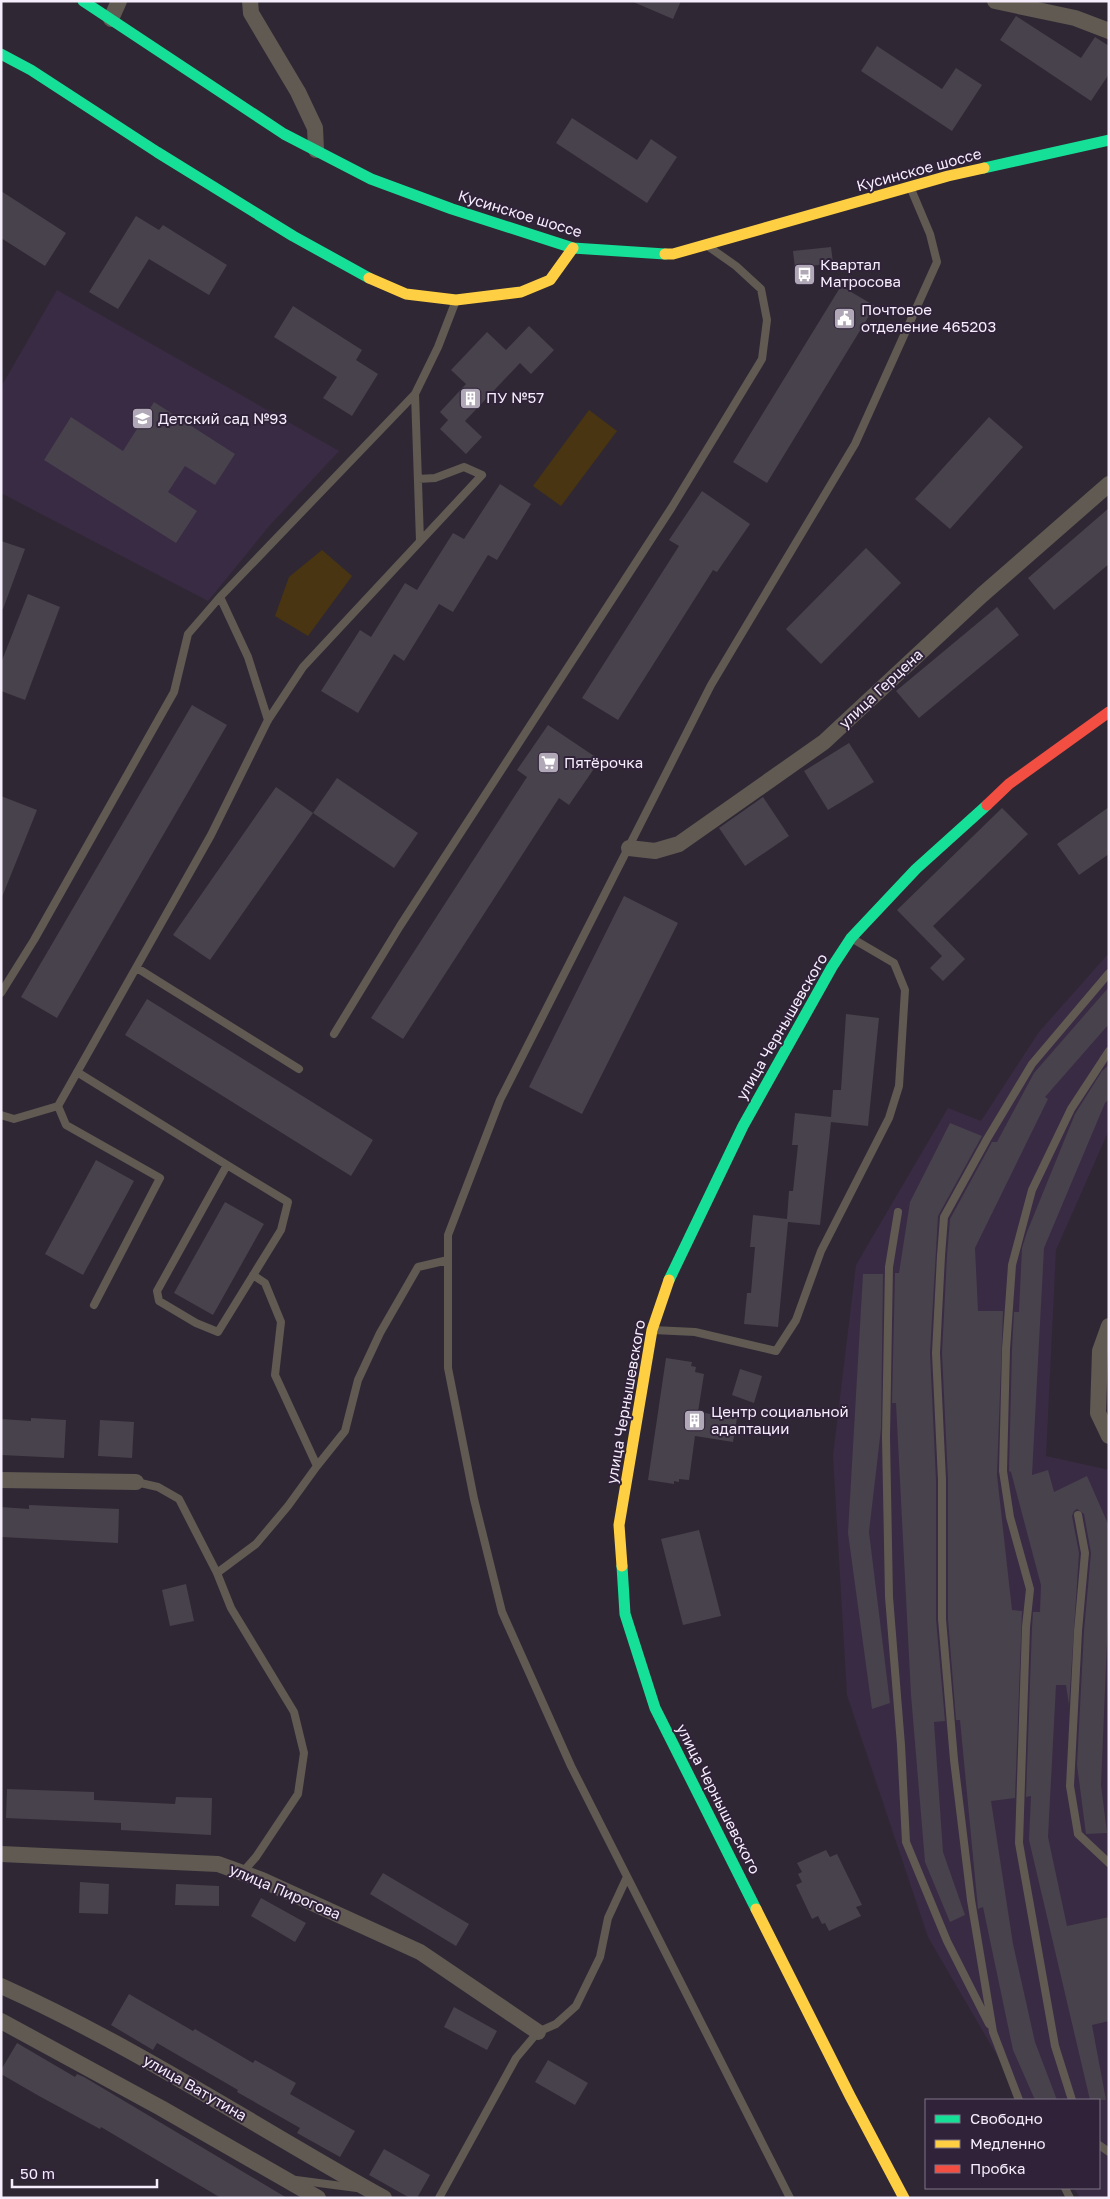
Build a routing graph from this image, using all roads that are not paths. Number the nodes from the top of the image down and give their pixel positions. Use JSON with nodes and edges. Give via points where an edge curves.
{"nodes":[{"id":1,"x":83,"y":1,"type":"edge"},
{"id":2,"x":119,"y":1,"type":"edge"},
{"id":3,"x":250,"y":1,"type":"edge"},
{"id":4,"x":995,"y":1,"type":"edge"},
{"id":5,"x":111,"y":19,"type":"junction"},
{"id":6,"x":1109,"y":31,"type":"edge"},
{"id":7,"x":1,"y":54,"type":"edge"},
{"id":8,"x":1109,"y":140,"type":"edge"},
{"id":9,"x":316,"y":150,"type":"junction"},
{"id":10,"x":910,"y":187,"type":"junction"},
{"id":11,"x":706,"y":244,"type":"junction"},
{"id":12,"x":573,"y":248,"type":"junction"},
{"id":13,"x":456,"y":300,"type":"junction"},
{"id":14,"x":415,"y":394,"type":"junction"},
{"id":15,"x":418,"y":479,"type":"junction"},
{"id":16,"x":1109,"y":484,"type":"edge"},
{"id":17,"x":420,"y":541,"type":"junction"},
{"id":18,"x":220,"y":597,"type":"junction"},
{"id":19,"x":1109,"y":712,"type":"edge"},
{"id":20,"x":268,"y":720,"type":"junction"},
{"id":21,"x":629,"y":848,"type":"junction"},
{"id":22,"x":851,"y":938,"type":"junction"},
{"id":23,"x":137,"y":968,"type":"junction"},
{"id":24,"x":1109,"y":973,"type":"edge"},
{"id":25,"x":1,"y":993,"type":"edge"},
{"id":26,"x":334,"y":1034,"type":"dead end"},
{"id":27,"x":1109,"y":1051,"type":"edge"},
{"id":28,"x":299,"y":1069,"type":"dead end"},
{"id":29,"x":77,"y":1072,"type":"junction"},
{"id":30,"x":58,"y":1106,"type":"junction"},
{"id":31,"x":1,"y":1115,"type":"edge"},
{"id":32,"x":227,"y":1164,"type":"junction"},
{"id":33,"x":898,"y":1212,"type":"dead end"},
{"id":34,"x":448,"y":1260,"type":"junction"},
{"id":35,"x":254,"y":1275,"type":"junction"},
{"id":36,"x":94,"y":1305,"type":"dead end"},
{"id":37,"x":1109,"y":1326,"type":"edge"},
{"id":38,"x":652,"y":1330,"type":"junction"},
{"id":39,"x":1109,"y":1436,"type":"edge"},
{"id":40,"x":317,"y":1466,"type":"junction"},
{"id":41,"x":1,"y":1480,"type":"edge"},
{"id":42,"x":136,"y":1482,"type":"joint"},
{"id":43,"x":1078,"y":1515,"type":"dead end"},
{"id":44,"x":217,"y":1573,"type":"junction"},
{"id":45,"x":1,"y":1854,"type":"edge"},
{"id":46,"x":1109,"y":1863,"type":"edge"},
{"id":47,"x":242,"y":1873,"type":"junction"},
{"id":48,"x":627,"y":1877,"type":"junction"},
{"id":49,"x":1,"y":1986,"type":"edge"},
{"id":50,"x":1,"y":2022,"type":"edge"},
{"id":51,"x":538,"y":2032,"type":"junction"},
{"id":52,"x":994,"y":2032,"type":"junction"},
{"id":53,"x":1019,"y":2099,"type":"edge"},
{"id":54,"x":1072,"y":2099,"type":"edge"},
{"id":55,"x":284,"y":2179,"type":"junction"},
{"id":56,"x":368,"y":2189,"type":"junction"},
{"id":57,"x":318,"y":2198,"type":"edge"},
{"id":58,"x":384,"y":2198,"type":"edge"},
{"id":59,"x":439,"y":2198,"type":"edge"},
{"id":60,"x":790,"y":2198,"type":"edge"},
{"id":61,"x":904,"y":2198,"type":"edge"}],
"edges":[{"from":1,"to":5,"type":"main road","name":"Кусинское шоссе"},
{"from":2,"to":5,"type":"street"},
{"from":3,"to":9,"type":"street","via":[[252,13],[315,128]]},
{"from":4,"to":6,"type":"street","via":[[1075,18]]},
{"from":5,"to":9,"type":"main road","name":"Кусинское шоссе","via":[[284,134]]},
{"from":7,"to":13,"type":"main road","via":[[293,236],[360,274],[406,294]]},
{"from":8,"to":10,"type":"main road","name":"Кусинское шоссе"},
{"from":9,"to":12,"type":"main road","name":"Кусинское шоссе","via":[[371,179]]},
{"from":10,"to":11,"type":"main road","name":"Кусинское шоссе"},
{"from":10,"to":21,"type":"lane","via":[[930,234],[937,262],[856,444],[711,685]]},
{"from":11,"to":12,"type":"main road","name":"Кусинское шоссе","via":[[672,254]]},
{"from":11,"to":26,"type":"lane","via":[[761,289],[767,320],[762,358],[672,507],[400,926]]},
{"from":12,"to":13,"type":"main road","via":[[550,280],[521,292]]},
{"from":13,"to":14,"type":"lane"},
{"from":14,"to":15,"type":"lane"},
{"from":14,"to":18,"type":"lane"},
{"from":15,"to":17,"type":"lane"},
{"from":15,"to":17,"type":"lane","via":[[435,478],[464,467],[482,475]]},
{"from":16,"to":21,"type":"street","name":"улица Герцена","via":[[982,595],[824,742],[679,844],[655,851]]},
{"from":17,"to":20,"type":"lane","via":[[303,667]]},
{"from":18,"to":20,"type":"lane","via":[[248,657]]},
{"from":18,"to":25,"type":"lane","via":[[188,634],[174,692],[39,932]]},
{"from":19,"to":22,"type":"main road","name":"улица Чернышевского","via":[[1009,784],[916,869]]},
{"from":20,"to":23,"type":"lane","via":[[211,835]]},
{"from":21,"to":34,"type":"lane","via":[[500,1100],[448,1235]]},
{"from":22,"to":38,"type":"main road","name":"улица Чернышевского","via":[[832,966],[743,1126],[666,1286]]},
{"from":22,"to":38,"type":"lane","via":[[894,963],[905,990],[899,1086],[888,1118],[820,1252],[796,1320],[776,1351],[695,1332]]},
{"from":23,"to":28,"type":"lane"},
{"from":23,"to":29,"type":"lane"},
{"from":24,"to":52,"type":"lane","via":[[1032,1064],[944,1217],[936,1353],[942,1480],[942,1619],[954,1760],[971,1900]]},
{"from":27,"to":54,"type":"lane","via":[[1071,1108],[1032,1190],[1012,1265],[1006,1349],[1002,1470],[1010,1517],[1030,1589],[1019,1843],[1055,2046]]},
{"from":29,"to":30,"type":"lane"},
{"from":29,"to":32,"type":"lane"},
{"from":30,"to":31,"type":"lane","via":[[14,1119]]},
{"from":30,"to":36,"type":"lane","via":[[66,1125],[160,1178]]},
{"from":32,"to":35,"type":"lane","via":[[288,1202],[281,1230]]},
{"from":32,"to":35,"type":"lane","via":[[157,1291],[159,1301],[218,1332]]},
{"from":33,"to":52,"type":"lane","via":[[889,1267],[886,1437],[889,1597],[906,1842],[947,1941]]},
{"from":34,"to":40,"type":"lane","via":[[418,1268],[380,1333],[358,1380],[345,1431]]},
{"from":34,"to":48,"type":"lane","via":[[448,1368],[474,1499],[502,1612],[571,1766]]},
{"from":35,"to":40,"type":"lane","via":[[265,1283],[281,1322],[274,1375]]},
{"from":37,"to":39,"type":"street","via":[[1100,1350],[1098,1413]]},
{"from":38,"to":61,"type":"main road","name":"улица Чернышевского","via":[[619,1525],[625,1614],[655,1708]]},
{"from":40,"to":44,"type":"lane","via":[[256,1544]]},
{"from":41,"to":42,"type":"street"},
{"from":42,"to":44,"type":"lane","via":[[158,1487],[179,1499]]},
{"from":43,"to":46,"type":"lane","via":[[1085,1553],[1070,1786],[1078,1834]]},
{"from":44,"to":47,"type":"lane","via":[[231,1608],[294,1712],[304,1754],[298,1794]]},
{"from":45,"to":47,"type":"street","name":"улица Пирогова","via":[[218,1864]]},
{"from":47,"to":51,"type":"street","name":"улица Пирогова","via":[[420,1952]]},
{"from":48,"to":51,"type":"lane","via":[[608,1918],[600,1957],[576,2006],[556,2024]]},
{"from":48,"to":60,"type":"lane"},
{"from":49,"to":56,"type":"street","name":"улица Ватутина","via":[[57,2011],[179,2078]]},
{"from":50,"to":55,"type":"street"},
{"from":51,"to":59,"type":"lane","via":[[516,2058]]},
{"from":52,"to":53,"type":"lane"},
{"from":55,"to":56,"type":"lane"},
{"from":55,"to":57,"type":"street"},
{"from":56,"to":58,"type":"street","name":"улица Ватутина"}]}
